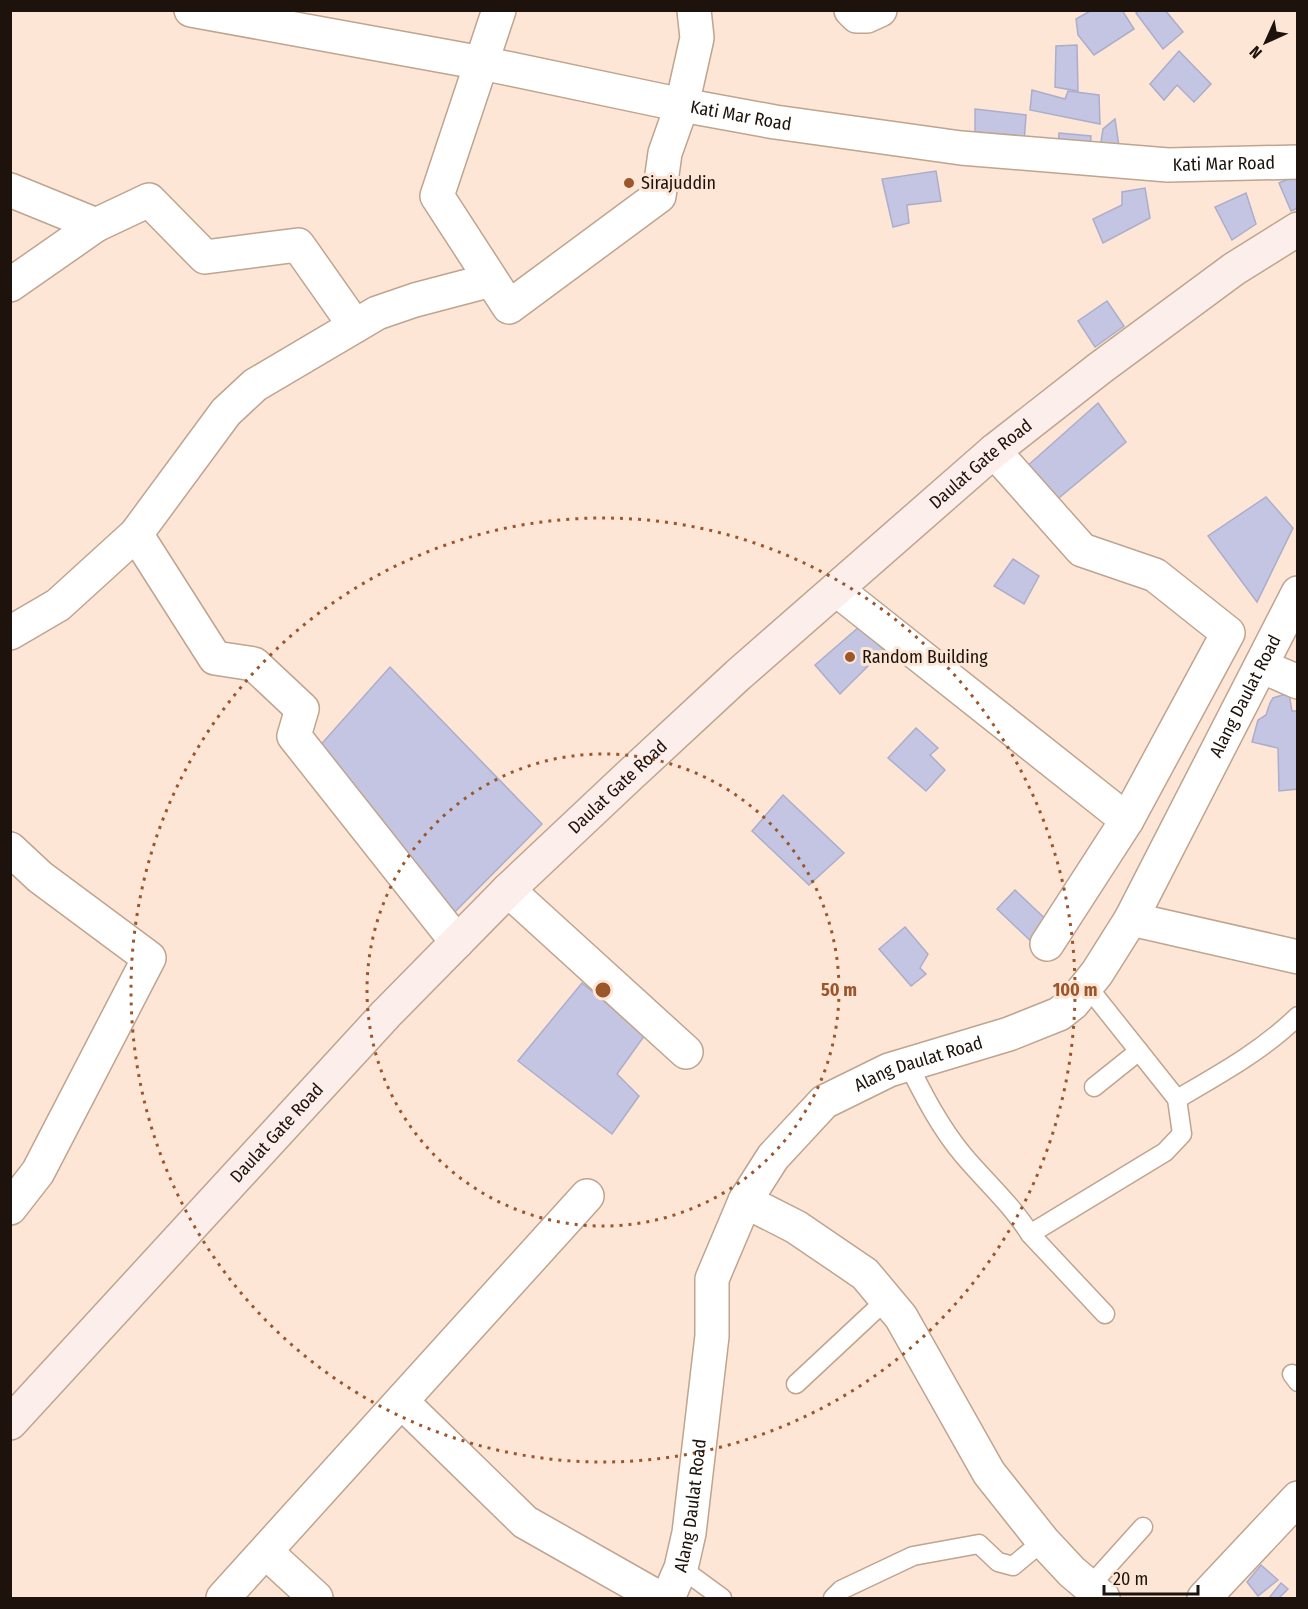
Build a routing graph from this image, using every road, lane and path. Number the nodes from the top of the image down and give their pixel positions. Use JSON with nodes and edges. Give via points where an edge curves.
{"nodes":[{"id":1,"x":499,"y":10,"type":"edge"},
{"id":2,"x":694,"y":10,"type":"edge"},
{"id":3,"x":851,"y":10,"type":"edge"},
{"id":4,"x":880,"y":10,"type":"edge"},
{"id":5,"x":211,"y":12,"type":"edge"},
{"id":6,"x":482,"y":63,"type":"junction"},
{"id":7,"x":682,"y":105,"type":"junction"},
{"id":8,"x":1298,"y":162,"type":"edge"},
{"id":9,"x":10,"y":190,"type":"edge"},
{"id":10,"x":96,"y":225,"type":"junction"},
{"id":11,"x":1298,"y":229,"type":"edge"},
{"id":12,"x":491,"y":280,"type":"junction"},
{"id":13,"x":10,"y":285,"type":"edge"},
{"id":14,"x":355,"y":326,"type":"junction"},
{"id":15,"x":994,"y":451,"type":"junction"},
{"id":16,"x":135,"y":534,"type":"junction"},
{"id":17,"x":837,"y":590,"type":"junction"},
{"id":18,"x":1298,"y":593,"type":"edge"},
{"id":19,"x":10,"y":633,"type":"edge"},
{"id":20,"x":1261,"y":666,"type":"junction"},
{"id":21,"x":1298,"y":682,"type":"edge"},
{"id":22,"x":1127,"y":820,"type":"junction"},
{"id":23,"x":10,"y":849,"type":"edge"},
{"id":24,"x":508,"y":890,"type":"junction"},
{"id":25,"x":1131,"y":919,"type":"junction"},
{"id":26,"x":457,"y":942,"type":"junction"},
{"id":27,"x":1047,"y":944,"type":"dead end"},
{"id":28,"x":1298,"y":957,"type":"edge"},
{"id":29,"x":1086,"y":986,"type":"junction"},
{"id":30,"x":1298,"y":1016,"type":"edge"},
{"id":31,"x":1139,"y":1051,"type":"junction"},
{"id":32,"x":686,"y":1052,"type":"dead end"},
{"id":33,"x":908,"y":1064,"type":"junction"},
{"id":34,"x":1094,"y":1087,"type":"dead end"},
{"id":35,"x":1177,"y":1098,"type":"junction"},
{"id":36,"x":587,"y":1196,"type":"dead end"},
{"id":37,"x":745,"y":1202,"type":"junction"},
{"id":38,"x":10,"y":1208,"type":"edge"},
{"id":39,"x":1030,"y":1234,"type":"junction"},
{"id":40,"x":886,"y":1300,"type":"junction"},
{"id":41,"x":1105,"y":1314,"type":"dead end"},
{"id":42,"x":796,"y":1384,"type":"dead end"},
{"id":43,"x":402,"y":1401,"type":"junction"},
{"id":44,"x":10,"y":1423,"type":"edge"},
{"id":45,"x":1298,"y":1498,"type":"edge"},
{"id":46,"x":1143,"y":1527,"type":"dead end"},
{"id":47,"x":1043,"y":1541,"type":"junction"},
{"id":48,"x":266,"y":1551,"type":"junction"},
{"id":49,"x":681,"y":1568,"type":"junction"},
{"id":50,"x":1096,"y":1593,"type":"edge"},
{"id":51,"x":223,"y":1599,"type":"edge"},
{"id":52,"x":316,"y":1599,"type":"edge"},
{"id":53,"x":659,"y":1599,"type":"edge"},
{"id":54,"x":668,"y":1599,"type":"edge"},
{"id":55,"x":722,"y":1599,"type":"edge"},
{"id":56,"x":833,"y":1599,"type":"edge"},
{"id":57,"x":1204,"y":1599,"type":"edge"}],
"edges":[{"from":1,"to":6,"type":"street"},
{"from":2,"to":7,"type":"street","via":[[697,38]]},
{"from":3,"to":4,"type":"street","via":[[857,16],[867,16]]},
{"from":5,"to":6,"type":"street","name":"Kati Mar Road"},
{"from":6,"to":7,"type":"street","name":"Kati Mar Road"},
{"from":6,"to":12,"type":"street","via":[[437,196]]},
{"from":7,"to":8,"type":"street","name":"Kati Mar Road","via":[[961,148],[1168,165]]},
{"from":7,"to":12,"type":"street","via":[[664,153],[659,196],[509,307]]},
{"from":9,"to":10,"type":"street"},
{"from":10,"to":13,"type":"street"},
{"from":10,"to":14,"type":"street","via":[[149,200],[205,257],[298,245]]},
{"from":11,"to":15,"type":"main road","name":"Daulat Gate Road","via":[[1205,290]]},
{"from":12,"to":14,"type":"street","via":[[415,300]]},
{"from":14,"to":16,"type":"street","via":[[255,385],[226,412]]},
{"from":15,"to":17,"type":"main road","name":"Daulat Gate Road"},
{"from":15,"to":22,"type":"street","via":[[1082,550],[1155,575],[1228,633]]},
{"from":16,"to":19,"type":"street","via":[[58,605]]},
{"from":16,"to":26,"type":"street","via":[[215,658],[254,664],[302,709],[294,736]]},
{"from":17,"to":22,"type":"street"},
{"from":17,"to":24,"type":"main road","name":"Daulat Gate Road","via":[[738,675]]},
{"from":18,"to":20,"type":"street","name":"Alang Daulat Road"},
{"from":20,"to":21,"type":"street"},
{"from":20,"to":25,"type":"street","name":"Alang Daulat Road"},
{"from":22,"to":27,"type":"street"},
{"from":23,"to":38,"type":"street","via":[[149,958],[38,1172]]},
{"from":24,"to":26,"type":"main road","name":"Daulat Gate Road"},
{"from":24,"to":32,"type":"street"},
{"from":25,"to":28,"type":"street"},
{"from":25,"to":29,"type":"street","name":"Alang Daulat Road"},
{"from":26,"to":44,"type":"main road","name":"Daulat Gate Road"},
{"from":29,"to":31,"type":"lane"},
{"from":29,"to":33,"type":"street","name":"Alang Daulat Road","via":[[1059,1014],[1010,1034]]},
{"from":30,"to":35,"type":"lane","via":[[1236,1065]]},
{"from":31,"to":34,"type":"lane"},
{"from":31,"to":35,"type":"lane"},
{"from":33,"to":37,"type":"street","name":"Alang Daulat Road","via":[[824,1102],[773,1157]]},
{"from":33,"to":39,"type":"lane","via":[[931,1108],[963,1155]]},
{"from":35,"to":39,"type":"lane","via":[[1182,1134],[1165,1152]]},
{"from":36,"to":43,"type":"street"},
{"from":37,"to":40,"type":"street","via":[[796,1227],[865,1274]]},
{"from":37,"to":49,"type":"street","name":"Alang Daulat Road","via":[[712,1279],[712,1336],[689,1533]]},
{"from":39,"to":41,"type":"lane"},
{"from":40,"to":42,"type":"lane"},
{"from":40,"to":47,"type":"street","via":[[901,1317],[989,1473]]},
{"from":43,"to":48,"type":"street"},
{"from":43,"to":53,"type":"street","via":[[525,1522]]},
{"from":45,"to":57,"type":"street"},
{"from":46,"to":50,"type":"lane"},
{"from":47,"to":50,"type":"street"},
{"from":47,"to":56,"type":"lane","via":[[1013,1566],[998,1562],[979,1544],[913,1556],[841,1590]]},
{"from":48,"to":51,"type":"street"},
{"from":48,"to":52,"type":"street"},
{"from":49,"to":54,"type":"street","name":"Alang Daulat Road"},
{"from":49,"to":55,"type":"lane"}]}
